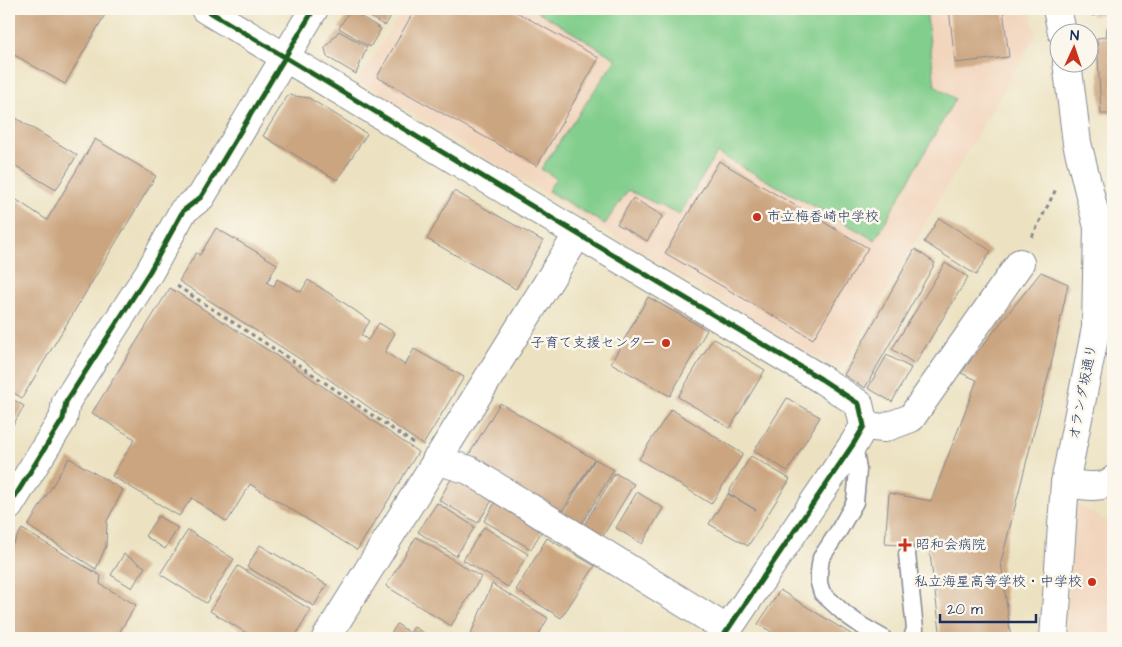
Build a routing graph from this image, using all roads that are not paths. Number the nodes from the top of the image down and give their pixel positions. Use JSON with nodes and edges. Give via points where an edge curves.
{"nodes":[{"id":1,"x":205,"y":9,"type":"edge"},
{"id":2,"x":314,"y":9,"type":"edge"},
{"id":3,"x":1058,"y":9,"type":"edge"},
{"id":4,"x":1060,"y":22,"type":"edge"},
{"id":5,"x":285,"y":57,"type":"junction"},
{"id":6,"x":1068,"y":72,"type":"edge"},
{"id":7,"x":578,"y":234,"type":"junction"},
{"id":8,"x":1020,"y":263,"type":"road end"},
{"id":9,"x":859,"y":434,"type":"junction"},
{"id":10,"x":436,"y":460,"type":"junction"},
{"id":11,"x":1113,"y":480,"type":"edge"},
{"id":12,"x":1065,"y":483,"type":"junction"},
{"id":13,"x":9,"y":506,"type":"edge"},
{"id":14,"x":907,"y":554,"type":"dead end"},
{"id":15,"x":725,"y":634,"type":"edge"},
{"id":16,"x":326,"y":638,"type":"edge"},
{"id":17,"x":883,"y":638,"type":"edge"},
{"id":18,"x":912,"y":638,"type":"edge"},
{"id":19,"x":1054,"y":638,"type":"edge"}],
"edges":[{"from":1,"to":5,"type":"street"},
{"from":2,"to":5,"type":"street"},
{"from":3,"to":4,"type":"street"},
{"from":5,"to":7,"type":"street"},
{"from":5,"to":13,"type":"street","via":[[201,197],[183,211],[150,271],[66,402],[63,419]]},
{"from":6,"to":12,"type":"street","name":"オランダ坂通り","via":[[1078,143],[1098,227],[1096,328]]},
{"from":7,"to":9,"type":"street","via":[[859,404]]},
{"from":7,"to":10,"type":"street"},
{"from":8,"to":9,"type":"street","via":[[911,418]]},
{"from":9,"to":15,"type":"street"},
{"from":9,"to":17,"type":"lane","via":[[855,502],[821,558],[818,583],[822,594],[845,614]]},
{"from":10,"to":15,"type":"street","via":[[469,470]]},
{"from":10,"to":16,"type":"street"},
{"from":11,"to":12,"type":"street","via":[[1094,486]]},
{"from":12,"to":19,"type":"street","name":"オランダ坂通り"},
{"from":14,"to":18,"type":"lane","via":[[915,629]]}]}
